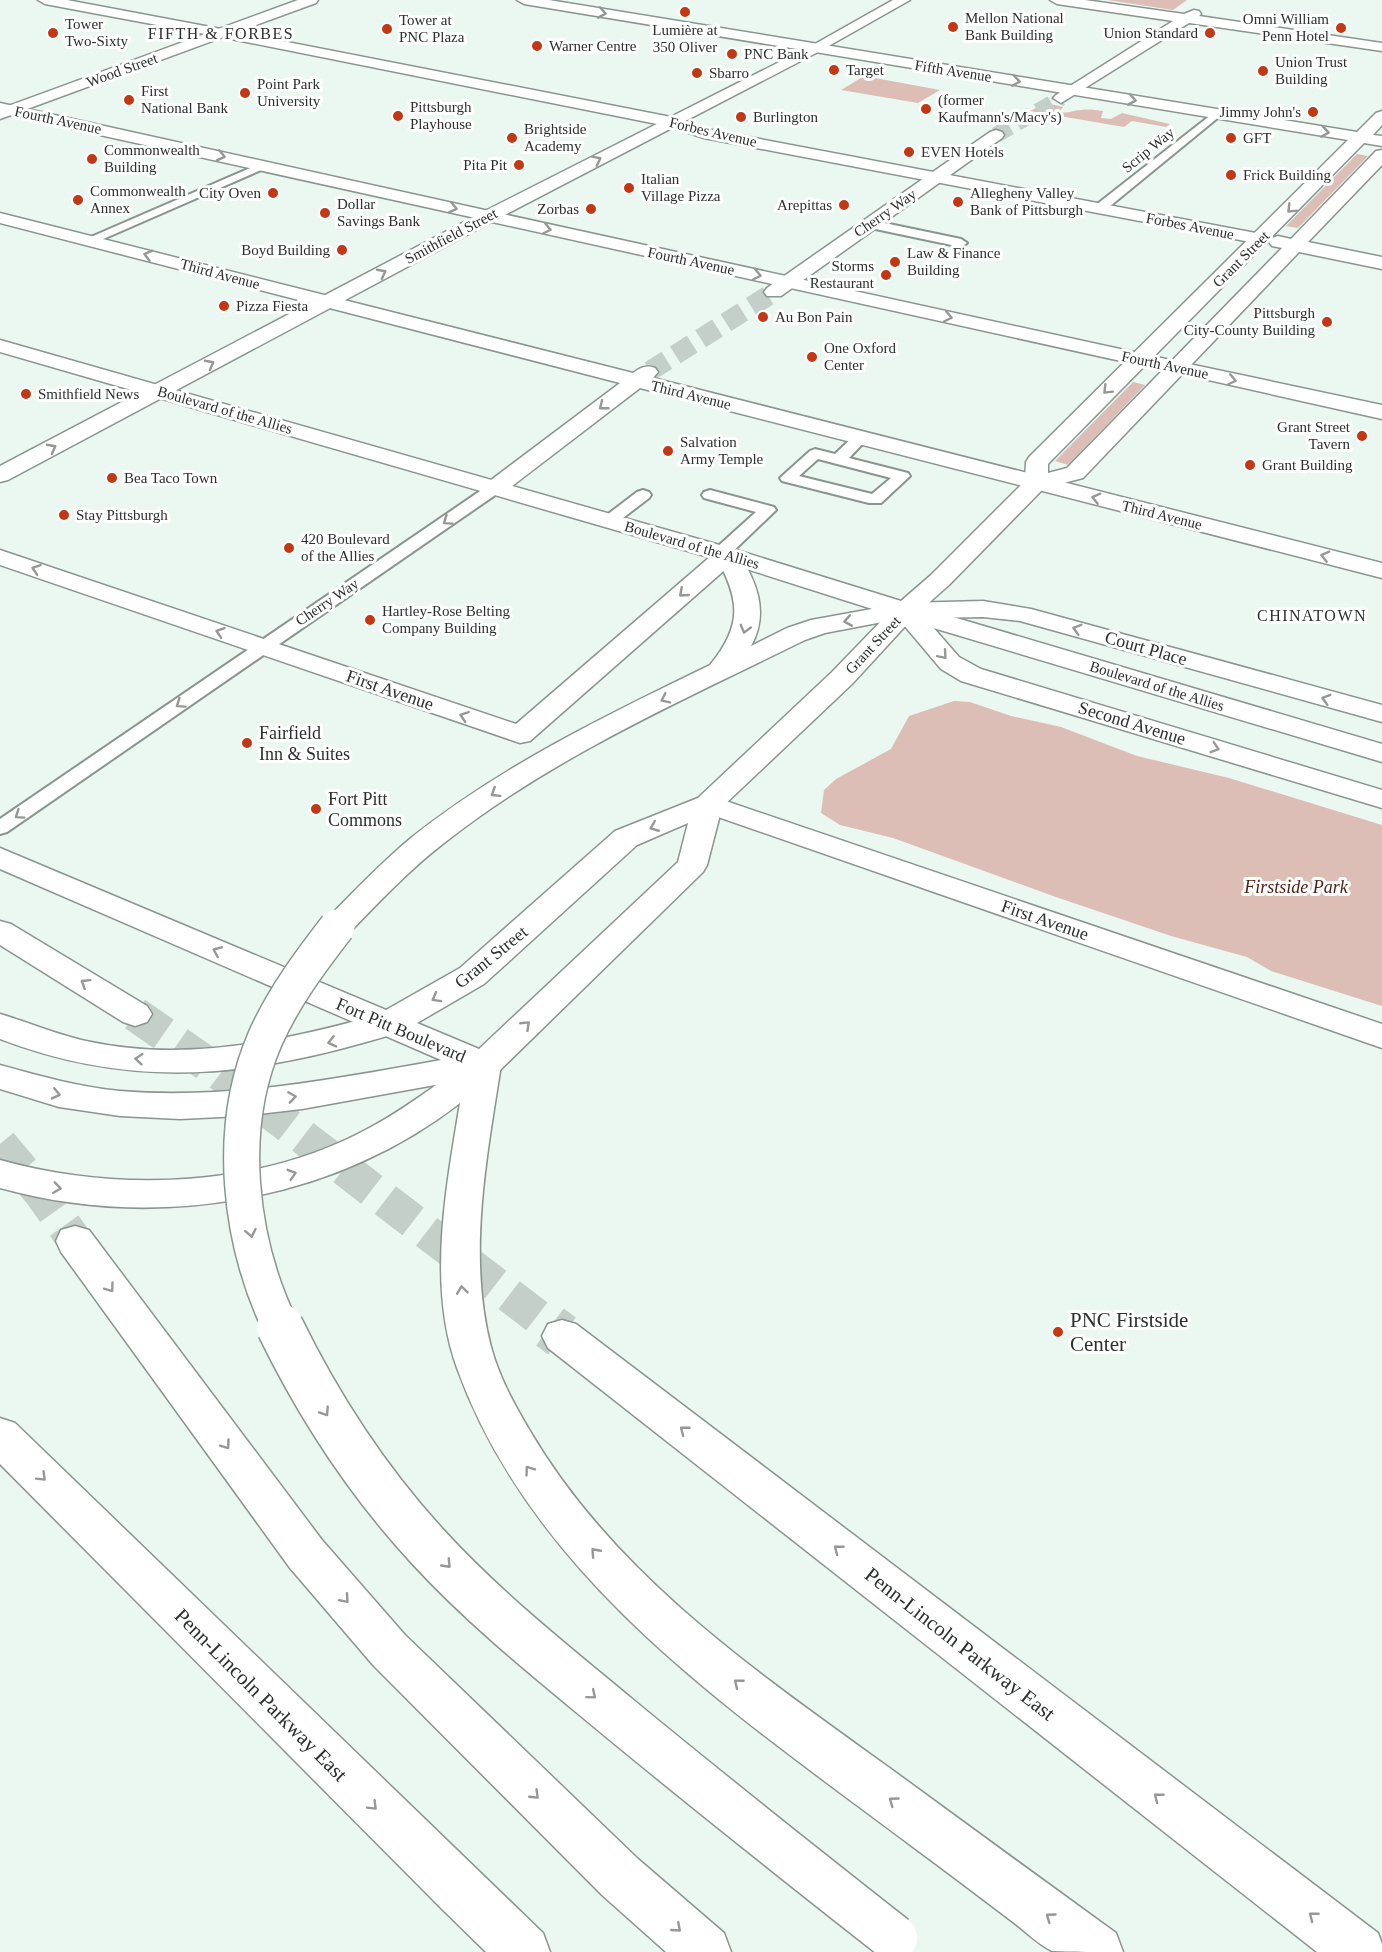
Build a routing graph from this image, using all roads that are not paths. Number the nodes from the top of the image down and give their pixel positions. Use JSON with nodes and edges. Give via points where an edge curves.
{"nodes":[{"id":1,"x":45,"y":0,"type":"edge"},
{"id":2,"x":311,"y":0,"type":"edge"},
{"id":3,"x":524,"y":0,"type":"edge"},
{"id":4,"x":903,"y":0,"type":"edge"},
{"id":5,"x":1057,"y":0,"type":"edge"},
{"id":6,"x":1204,"y":8,"type":"dead end"},
{"id":7,"x":1186,"y":19,"type":"junction"},
{"id":8,"x":221,"y":33,"type":"junction"},
{"id":9,"x":1382,"y":47,"type":"edge"},
{"id":10,"x":813,"y":49,"type":"junction"},
{"id":11,"x":1068,"y":94,"type":"junction"},
{"id":12,"x":4,"y":110,"type":"edge"},
{"id":13,"x":1216,"y":114,"type":"junction"},
{"id":14,"x":1382,"y":116,"type":"edge"},
{"id":15,"x":671,"y":122,"type":"junction"},
{"id":16,"x":996,"y":135,"type":"tunnel mouth"},
{"id":17,"x":1362,"y":138,"type":"junction"},
{"id":18,"x":1382,"y":141,"type":"edge"},
{"id":19,"x":1382,"y":155,"type":"edge"},
{"id":20,"x":264,"y":165,"type":"junction"},
{"id":21,"x":936,"y":177,"type":"junction"},
{"id":22,"x":1100,"y":208,"type":"junction"},
{"id":23,"x":489,"y":216,"type":"junction"},
{"id":24,"x":0,"y":218,"type":"edge"},
{"id":25,"x":870,"y":224,"type":"junction"},
{"id":26,"x":1261,"y":239,"type":"junction"},
{"id":27,"x":90,"y":240,"type":"junction"},
{"id":28,"x":961,"y":243,"type":"dead end"},
{"id":29,"x":1294,"y":245,"type":"junction"},
{"id":30,"x":1382,"y":263,"type":"edge"},
{"id":31,"x":781,"y":287,"type":"junction"},
{"id":32,"x":326,"y":302,"type":"junction"},
{"id":33,"x":0,"y":346,"type":"edge"},
{"id":34,"x":1138,"y":359,"type":"junction"},
{"id":35,"x":1175,"y":368,"type":"junction"},
{"id":36,"x":643,"y":376,"type":"junction"},
{"id":37,"x":158,"y":391,"type":"junction"},
{"id":38,"x":1382,"y":412,"type":"edge"},
{"id":39,"x":860,"y":438,"type":"junction"},
{"id":40,"x":893,"y":447,"type":"junction"},
{"id":41,"x":838,"y":460,"type":"junction"},
{"id":42,"x":872,"y":469,"type":"junction"},
{"id":43,"x":0,"y":475,"type":"edge"},
{"id":44,"x":1036,"y":483,"type":"junction"},
{"id":45,"x":495,"y":488,"type":"junction"},
{"id":46,"x":643,"y":495,"type":"dead end"},
{"id":47,"x":710,"y":495,"type":"dead end"},
{"id":48,"x":609,"y":520,"type":"junction"},
{"id":49,"x":724,"y":554,"type":"junction"},
{"id":50,"x":0,"y":557,"type":"edge"},
{"id":51,"x":1382,"y":571,"type":"edge"},
{"id":52,"x":905,"y":611,"type":"junction"},
{"id":53,"x":262,"y":646,"type":"junction"},
{"id":54,"x":718,"y":673,"type":"junction"},
{"id":55,"x":1382,"y":714,"type":"edge"},
{"id":56,"x":1382,"y":753,"type":"edge"},
{"id":57,"x":1382,"y":799,"type":"edge"},
{"id":58,"x":708,"y":804,"type":"junction"},
{"id":59,"x":0,"y":828,"type":"edge"},
{"id":60,"x":0,"y":858,"type":"edge"},
{"id":61,"x":0,"y":931,"type":"edge"},
{"id":62,"x":135,"y":1014,"type":"tunnel mouth"},
{"id":63,"x":388,"y":1024,"type":"junction"},
{"id":64,"x":0,"y":1026,"type":"edge"},
{"id":65,"x":1382,"y":1036,"type":"edge"},
{"id":66,"x":484,"y":1065,"type":"junction"},
{"id":67,"x":0,"y":1077,"type":"edge"},
{"id":68,"x":0,"y":1174,"type":"edge"},
{"id":69,"x":75,"y":1241,"type":"tunnel mouth"},
{"id":70,"x":562,"y":1336,"type":"tunnel mouth"},
{"id":71,"x":0,"y":1436,"type":"edge"},
{"id":72,"x":903,"y":1945,"type":"edge"},
{"id":73,"x":524,"y":1952,"type":"edge"},
{"id":74,"x":705,"y":1952,"type":"edge"},
{"id":75,"x":1097,"y":1952,"type":"edge"},
{"id":76,"x":1359,"y":1952,"type":"edge"}],
"edges":[{"from":1,"to":8,"type":"main road","name":"Forbes Avenue"},
{"from":2,"to":8,"type":"main road","name":"Wood Street"},
{"from":3,"to":10,"type":"main road","name":"Fifth Avenue","one_way":true},
{"from":4,"to":10,"type":"main road","name":"Smithfield Street"},
{"from":5,"to":7,"type":"main road"},
{"from":6,"to":7,"type":"main road"},
{"from":7,"to":9,"type":"main road"},
{"from":7,"to":11,"type":"main road"},
{"from":8,"to":12,"type":"main road","name":"Wood Street"},
{"from":8,"to":15,"type":"main road","name":"Forbes Avenue"},
{"from":10,"to":11,"type":"main road","name":"Fifth Avenue","one_way":true},
{"from":10,"to":15,"type":"main road","name":"Smithfield Street"},
{"from":11,"to":13,"type":"main road","name":"Fifth Avenue","one_way":true},
{"from":12,"to":20,"type":"main road","name":"Fourth Avenue","one_way":true},
{"from":13,"to":17,"type":"main road","name":"Fifth Avenue","one_way":true},
{"from":13,"to":22,"type":"lane","name":"Scrip Way"},
{"from":14,"to":17,"type":"main road","name":"Grant Street"},
{"from":15,"to":21,"type":"main road","name":"Forbes Avenue","via":[[704,133]]},
{"from":23,"to":15,"type":"main road","name":"Smithfield Street","one_way":true},
{"from":16,"to":21,"type":"main road","name":"Cherry Way"},
{"from":17,"to":18,"type":"main road","name":"Fifth Avenue"},
{"from":17,"to":26,"type":"main road","name":"Grant Street","one_way":true},
{"from":19,"to":29,"type":"main road","name":"Grant Street"},
{"from":20,"to":23,"type":"main road","name":"Fourth Avenue","one_way":true},
{"from":20,"to":27,"type":"lane"},
{"from":21,"to":22,"type":"main road","name":"Forbes Avenue"},
{"from":21,"to":25,"type":"main road","name":"Cherry Way"},
{"from":22,"to":26,"type":"main road","name":"Forbes Avenue"},
{"from":23,"to":31,"type":"main road","name":"Fourth Avenue","one_way":true},
{"from":32,"to":23,"type":"main road","name":"Smithfield Street","one_way":true},
{"from":24,"to":27,"type":"main road","name":"Third Avenue"},
{"from":25,"to":28,"type":"lane"},
{"from":25,"to":31,"type":"main road","name":"Cherry Way"},
{"from":26,"to":29,"type":"main road","name":"Forbes Avenue"},
{"from":26,"to":34,"type":"main road","name":"Grant Street"},
{"from":32,"to":27,"type":"main road","name":"Third Avenue","one_way":true},
{"from":29,"to":30,"type":"main road","name":"Forbes Avenue"},
{"from":29,"to":35,"type":"main road","name":"Grant Street"},
{"from":31,"to":34,"type":"main road","name":"Fourth Avenue","one_way":true},
{"from":32,"to":36,"type":"main road","name":"Third Avenue"},
{"from":37,"to":32,"type":"main road","name":"Smithfield Street","one_way":true},
{"from":33,"to":37,"type":"main road","name":"Boulevard of the Allies"},
{"from":34,"to":35,"type":"main road","name":"Fourth Avenue"},
{"from":34,"to":44,"type":"main road","name":"Grant Street","one_way":true,"via":[[1036,462]]},
{"from":35,"to":38,"type":"main road","name":"Fourth Avenue","one_way":true},
{"from":35,"to":44,"type":"main road","name":"Grant Street","via":[[1075,472]]},
{"from":36,"to":39,"type":"main road","name":"Third Avenue"},
{"from":36,"to":45,"type":"main road","name":"Cherry Way","one_way":true},
{"from":43,"to":37,"type":"main road","name":"Smithfield Street","one_way":true},
{"from":37,"to":45,"type":"main road","name":"Boulevard of the Allies"},
{"from":39,"to":40,"type":"main road","name":"Third Avenue"},
{"from":39,"to":41,"type":"lane"},
{"from":40,"to":42,"type":"lane"},
{"from":40,"to":44,"type":"main road","name":"Third Avenue"},
{"from":41,"to":42,"type":"lane"},
{"from":41,"to":42,"type":"lane","via":[[815,454],[788,478],[876,500],[902,476]]},
{"from":51,"to":44,"type":"main road","name":"Third Avenue","one_way":true},
{"from":44,"to":52,"type":"main road","name":"Grant Street"},
{"from":45,"to":48,"type":"main road","name":"Boulevard of the Allies"},
{"from":45,"to":53,"type":"lane","name":"Cherry Way","one_way":true},
{"from":46,"to":48,"type":"lane"},
{"from":47,"to":49,"type":"lane","via":[[768,510]]},
{"from":48,"to":49,"type":"main road","name":"Boulevard of the Allies"},
{"from":49,"to":52,"type":"main road","name":"Boulevard of the Allies"},
{"from":49,"to":53,"type":"main road","name":"First Avenue","one_way":true,"via":[[520,735]]},
{"from":49,"to":54,"type":"main road","one_way":true,"via":[[744,585],[749,608],[739,646]]},
{"from":53,"to":50,"type":"main road","name":"First Avenue","one_way":true},
{"from":52,"to":54,"type":"main road","one_way":true,"via":[[812,628]]},
{"from":55,"to":52,"type":"main road","name":"Court Place","one_way":true,"via":[[1022,614],[983,609]]},
{"from":52,"to":56,"type":"main road","name":"Boulevard of the Allies"},
{"from":52,"to":57,"type":"main road","name":"Second Avenue","one_way":true,"via":[[950,663],[971,675]]},
{"from":52,"to":58,"type":"main road","name":"Grant Street","via":[[842,678]]},
{"from":53,"to":59,"type":"lane","name":"Cherry Way","one_way":true},
{"from":54,"to":72,"type":"main road","one_way":true,"bridge":true,"via":[[566,751],[466,812],[398,865],[337,927],[286,998],[266,1037],[252,1079],[241,1154],[244,1192],[264,1288],[288,1344],[318,1402],[407,1523],[472,1590],[548,1658],[708,1792]]},
{"from":58,"to":63,"type":"main road","name":"Grant Street","one_way":true,"via":[[626,838],[472,976]]},
{"from":58,"to":65,"type":"main road","name":"First Avenue"},
{"from":66,"to":58,"type":"main road","one_way":true,"via":[[692,865]]},
{"from":63,"to":60,"type":"main road","name":"Fort Pitt Boulevard","one_way":true},
{"from":62,"to":61,"type":"main road","one_way":true},
{"from":63,"to":64,"type":"main road","name":"Grant Street","one_way":true,"via":[[295,1049],[198,1060],[101,1056],[58,1047]]},
{"from":63,"to":66,"type":"main road","name":"Fort Pitt Boulevard"},
{"from":67,"to":66,"type":"main road","name":"Fort Pitt Boulevard","one_way":true,"via":[[70,1098],[173,1106],[264,1101]]},
{"from":68,"to":66,"type":"main road","one_way":true,"via":[[52,1188],[105,1193],[196,1191],[286,1176],[368,1146],[419,1115]]},
{"from":75,"to":66,"type":"main road","one_way":true,"via":[[790,1725],[686,1642],[619,1579],[564,1518],[519,1456],[489,1396],[470,1342],[461,1284],[463,1202]]},
{"from":69,"to":74,"type":"main road","one_way":true,"via":[[306,1554],[389,1650],[620,1877]]},
{"from":76,"to":70,"type":"main road","name":"Penn-Lincoln Parkway East","one_way":true},
{"from":71,"to":73,"type":"main road","name":"Penn-Lincoln Parkway East","one_way":true}]}
